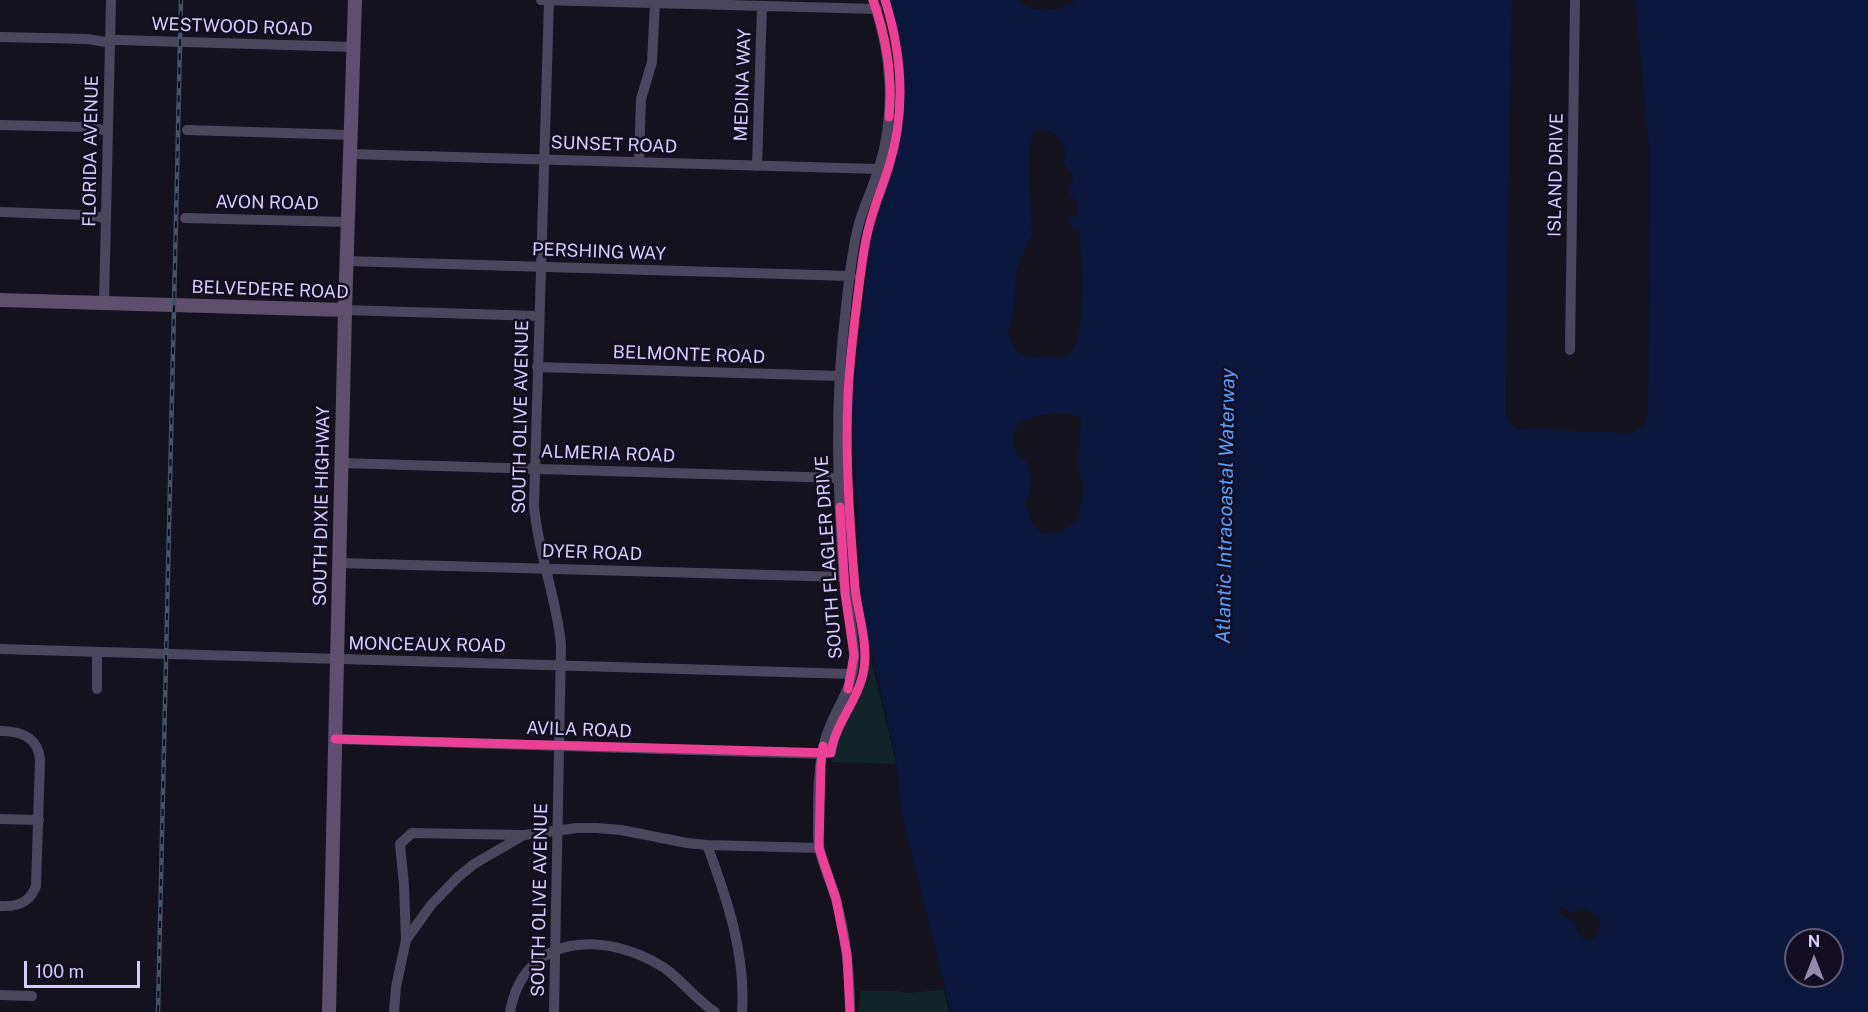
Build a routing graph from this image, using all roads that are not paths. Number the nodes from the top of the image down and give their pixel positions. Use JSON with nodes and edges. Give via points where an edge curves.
{"nodes":[{"id":1,"x":111,"y":0,"type":"edge"},
{"id":2,"x":355,"y":0,"type":"edge"},
{"id":3,"x":540,"y":0,"type":"edge"},
{"id":4,"x":549,"y":0,"type":"edge"},
{"id":5,"x":1575,"y":0,"type":"edge"},
{"id":6,"x":655,"y":3,"type":"junction"},
{"id":7,"x":875,"y":5,"type":"edge"},
{"id":8,"x":762,"y":6,"type":"junction"},
{"id":9,"x":0,"y":37,"type":"edge"},
{"id":10,"x":110,"y":40,"type":"junction"},
{"id":11,"x":353,"y":47,"type":"junction"},
{"id":12,"x":0,"y":125,"type":"edge"},
{"id":13,"x":108,"y":128,"type":"junction"},
{"id":14,"x":187,"y":130,"type":"dead end"},
{"id":15,"x":350,"y":135,"type":"junction"},
{"id":16,"x":349,"y":154,"type":"junction"},
{"id":17,"x":544,"y":160,"type":"junction"},
{"id":18,"x":639,"y":162,"type":"junction"},
{"id":19,"x":757,"y":166,"type":"junction"},
{"id":20,"x":878,"y":169,"type":"junction"},
{"id":21,"x":0,"y":213,"type":"edge"},
{"id":22,"x":106,"y":214,"type":"junction"},
{"id":23,"x":185,"y":218,"type":"dead end"},
{"id":24,"x":348,"y":222,"type":"junction"},
{"id":25,"x":346,"y":261,"type":"junction"},
{"id":26,"x":540,"y":266,"type":"junction"},
{"id":27,"x":851,"y":276,"type":"junction"},
{"id":28,"x":0,"y":300,"type":"edge"},
{"id":29,"x":104,"y":303,"type":"junction"},
{"id":30,"x":345,"y":310,"type":"junction"},
{"id":31,"x":539,"y":316,"type":"junction"},
{"id":32,"x":1570,"y":350,"type":"dead end"},
{"id":33,"x":537,"y":367,"type":"junction"},
{"id":34,"x":840,"y":376,"type":"junction"},
{"id":35,"x":341,"y":463,"type":"junction"},
{"id":36,"x":534,"y":468,"type":"junction"},
{"id":37,"x":838,"y":478,"type":"junction"},
{"id":38,"x":339,"y":563,"type":"junction"},
{"id":39,"x":546,"y":569,"type":"junction"},
{"id":40,"x":844,"y":577,"type":"junction"},
{"id":41,"x":0,"y":649,"type":"edge"},
{"id":42,"x":97,"y":652,"type":"junction"},
{"id":43,"x":337,"y":659,"type":"junction"},
{"id":44,"x":561,"y":665,"type":"junction"},
{"id":45,"x":852,"y":674,"type":"junction"},
{"id":46,"x":97,"y":689,"type":"dead end"},
{"id":47,"x":0,"y":731,"type":"edge"},
{"id":48,"x":335,"y":739,"type":"junction"},
{"id":49,"x":559,"y":746,"type":"junction"},
{"id":50,"x":822,"y":754,"type":"junction"},
{"id":51,"x":0,"y":819,"type":"edge"},
{"id":52,"x":39,"y":820,"type":"junction"},
{"id":53,"x":558,"y":830,"type":"junction"},
{"id":54,"x":524,"y":835,"type":"junction"},
{"id":55,"x":707,"y":845,"type":"junction"},
{"id":56,"x":819,"y":848,"type":"junction"},
{"id":57,"x":0,"y":906,"type":"edge"},
{"id":58,"x":406,"y":940,"type":"junction"},
{"id":59,"x":556,"y":949,"type":"junction"},
{"id":60,"x":0,"y":995,"type":"edge"},
{"id":61,"x":32,"y":996,"type":"dead end"},
{"id":62,"x":329,"y":1012,"type":"edge"},
{"id":63,"x":394,"y":1012,"type":"edge"},
{"id":64,"x":510,"y":1012,"type":"edge"},
{"id":65,"x":554,"y":1012,"type":"edge"},
{"id":66,"x":715,"y":1012,"type":"edge"},
{"id":67,"x":742,"y":1012,"type":"edge"},
{"id":68,"x":850,"y":1012,"type":"edge"}],
"edges":[{"from":1,"to":10,"type":"street","name":"FLORIDA AVENUE"},
{"from":2,"to":11,"type":"main road","name":"SOUTH DIXIE HIGHWAY"},
{"from":3,"to":4,"type":"street"},
{"from":4,"to":6,"type":"street"},
{"from":4,"to":17,"type":"street","name":"SOUTH OLIVE AVENUE"},
{"from":5,"to":32,"type":"street","name":"ISLAND DRIVE"},
{"from":6,"to":8,"type":"street"},
{"from":6,"to":18,"type":"street","via":[[652,62],[641,99]]},
{"from":7,"to":8,"type":"street"},
{"from":7,"to":20,"type":"street","name":"SOUTH FLAGLER DRIVE","via":[[890,88],[887,131]]},
{"from":8,"to":19,"type":"street","name":"MEDINA WAY"},
{"from":9,"to":10,"type":"street","name":"WESTWOOD ROAD","via":[[106,36]]},
{"from":10,"to":11,"type":"street","name":"WESTWOOD ROAD"},
{"from":10,"to":13,"type":"street","name":"FLORIDA AVENUE"},
{"from":11,"to":15,"type":"main road","name":"SOUTH DIXIE HIGHWAY"},
{"from":12,"to":13,"type":"street","via":[[85,127],[95,123]]},
{"from":13,"to":22,"type":"street","name":"FLORIDA AVENUE"},
{"from":14,"to":15,"type":"street"},
{"from":15,"to":16,"type":"main road","name":"SOUTH DIXIE HIGHWAY"},
{"from":16,"to":17,"type":"street","name":"SUNSET ROAD"},
{"from":16,"to":24,"type":"main road","name":"SOUTH DIXIE HIGHWAY"},
{"from":17,"to":18,"type":"street","name":"SUNSET ROAD"},
{"from":17,"to":26,"type":"street","name":"SOUTH OLIVE AVENUE"},
{"from":18,"to":19,"type":"street","name":"SUNSET ROAD"},
{"from":19,"to":20,"type":"street","name":"SUNSET ROAD"},
{"from":20,"to":27,"type":"street","name":"SOUTH FLAGLER DRIVE","via":[[858,226]]},
{"from":21,"to":22,"type":"street"},
{"from":22,"to":29,"type":"street","name":"FLORIDA AVENUE"},
{"from":23,"to":24,"type":"street","name":"AVON ROAD"},
{"from":24,"to":25,"type":"main road","name":"SOUTH DIXIE HIGHWAY"},
{"from":25,"to":26,"type":"street","name":"PERSHING WAY"},
{"from":25,"to":30,"type":"main road","name":"SOUTH DIXIE HIGHWAY"},
{"from":26,"to":27,"type":"street","name":"PERSHING WAY"},
{"from":26,"to":31,"type":"street","name":"SOUTH OLIVE AVENUE"},
{"from":27,"to":34,"type":"street","name":"SOUTH FLAGLER DRIVE"},
{"from":28,"to":29,"type":"main road","name":"BELVEDERE ROAD"},
{"from":29,"to":30,"type":"main road","name":"BELVEDERE ROAD"},
{"from":30,"to":31,"type":"street","name":"BELVEDERE ROAD"},
{"from":30,"to":35,"type":"main road","name":"SOUTH DIXIE HIGHWAY"},
{"from":31,"to":33,"type":"street","name":"SOUTH OLIVE AVENUE"},
{"from":33,"to":34,"type":"street","name":"BELMONTE ROAD"},
{"from":33,"to":36,"type":"street","name":"SOUTH OLIVE AVENUE"},
{"from":34,"to":37,"type":"street","name":"SOUTH FLAGLER DRIVE"},
{"from":35,"to":36,"type":"street","name":"ALMERIA ROAD"},
{"from":35,"to":38,"type":"main road","name":"SOUTH DIXIE HIGHWAY"},
{"from":36,"to":37,"type":"street","name":"ALMERIA ROAD"},
{"from":36,"to":39,"type":"street","name":"SOUTH OLIVE AVENUE","via":[[535,519]]},
{"from":37,"to":40,"type":"street","name":"SOUTH FLAGLER DRIVE"},
{"from":38,"to":39,"type":"street","name":"DYER ROAD"},
{"from":38,"to":43,"type":"main road","name":"SOUTH DIXIE HIGHWAY"},
{"from":39,"to":40,"type":"street","name":"DYER ROAD"},
{"from":39,"to":44,"type":"street","name":"SOUTH OLIVE AVENUE","via":[[557,616]]},
{"from":40,"to":45,"type":"street","name":"SOUTH FLAGLER DRIVE","via":[[854,642]]},
{"from":41,"to":42,"type":"street","name":"MONCEAUX ROAD"},
{"from":42,"to":43,"type":"street","name":"MONCEAUX ROAD"},
{"from":42,"to":46,"type":"street"},
{"from":43,"to":44,"type":"street","name":"MONCEAUX ROAD"},
{"from":43,"to":48,"type":"main road","name":"SOUTH DIXIE HIGHWAY"},
{"from":44,"to":45,"type":"street","name":"MONCEAUX ROAD"},
{"from":44,"to":49,"type":"street","name":"SOUTH OLIVE AVENUE"},
{"from":45,"to":50,"type":"street","name":"SOUTH FLAGLER DRIVE","via":[[847,693],[828,728]]},
{"from":47,"to":52,"type":"street","via":[[19,732],[32,740],[39,754]]},
{"from":48,"to":49,"type":"street","name":"AVILA ROAD"},
{"from":48,"to":62,"type":"main road","name":"SOUTH DIXIE HIGHWAY"},
{"from":49,"to":50,"type":"street","name":"AVILA ROAD"},
{"from":49,"to":53,"type":"street","name":"SOUTH OLIVE AVENUE"},
{"from":50,"to":56,"type":"street","name":"SOUTH FLAGLER DRIVE"},
{"from":51,"to":52,"type":"street"},
{"from":52,"to":57,"type":"street","via":[[38,881],[32,896],[24,903]]},
{"from":53,"to":54,"type":"street"},
{"from":53,"to":55,"type":"street","via":[[621,830]]},
{"from":53,"to":59,"type":"street","name":"SOUTH OLIVE AVENUE"},
{"from":54,"to":58,"type":"street","via":[[458,877]]},
{"from":54,"to":58,"type":"street","via":[[418,832],[407,836],[400,844]]},
{"from":55,"to":56,"type":"street"},
{"from":55,"to":67,"type":"street","via":[[734,929],[743,989]]},
{"from":56,"to":68,"type":"street","via":[[836,898],[847,955]]},
{"from":58,"to":63,"type":"street"},
{"from":59,"to":64,"type":"street","via":[[528,971],[515,991]]},
{"from":59,"to":65,"type":"street","name":"SOUTH OLIVE AVENUE"},
{"from":59,"to":66,"type":"street","via":[[605,944],[638,953],[673,975]]},
{"from":60,"to":61,"type":"street"}]}
